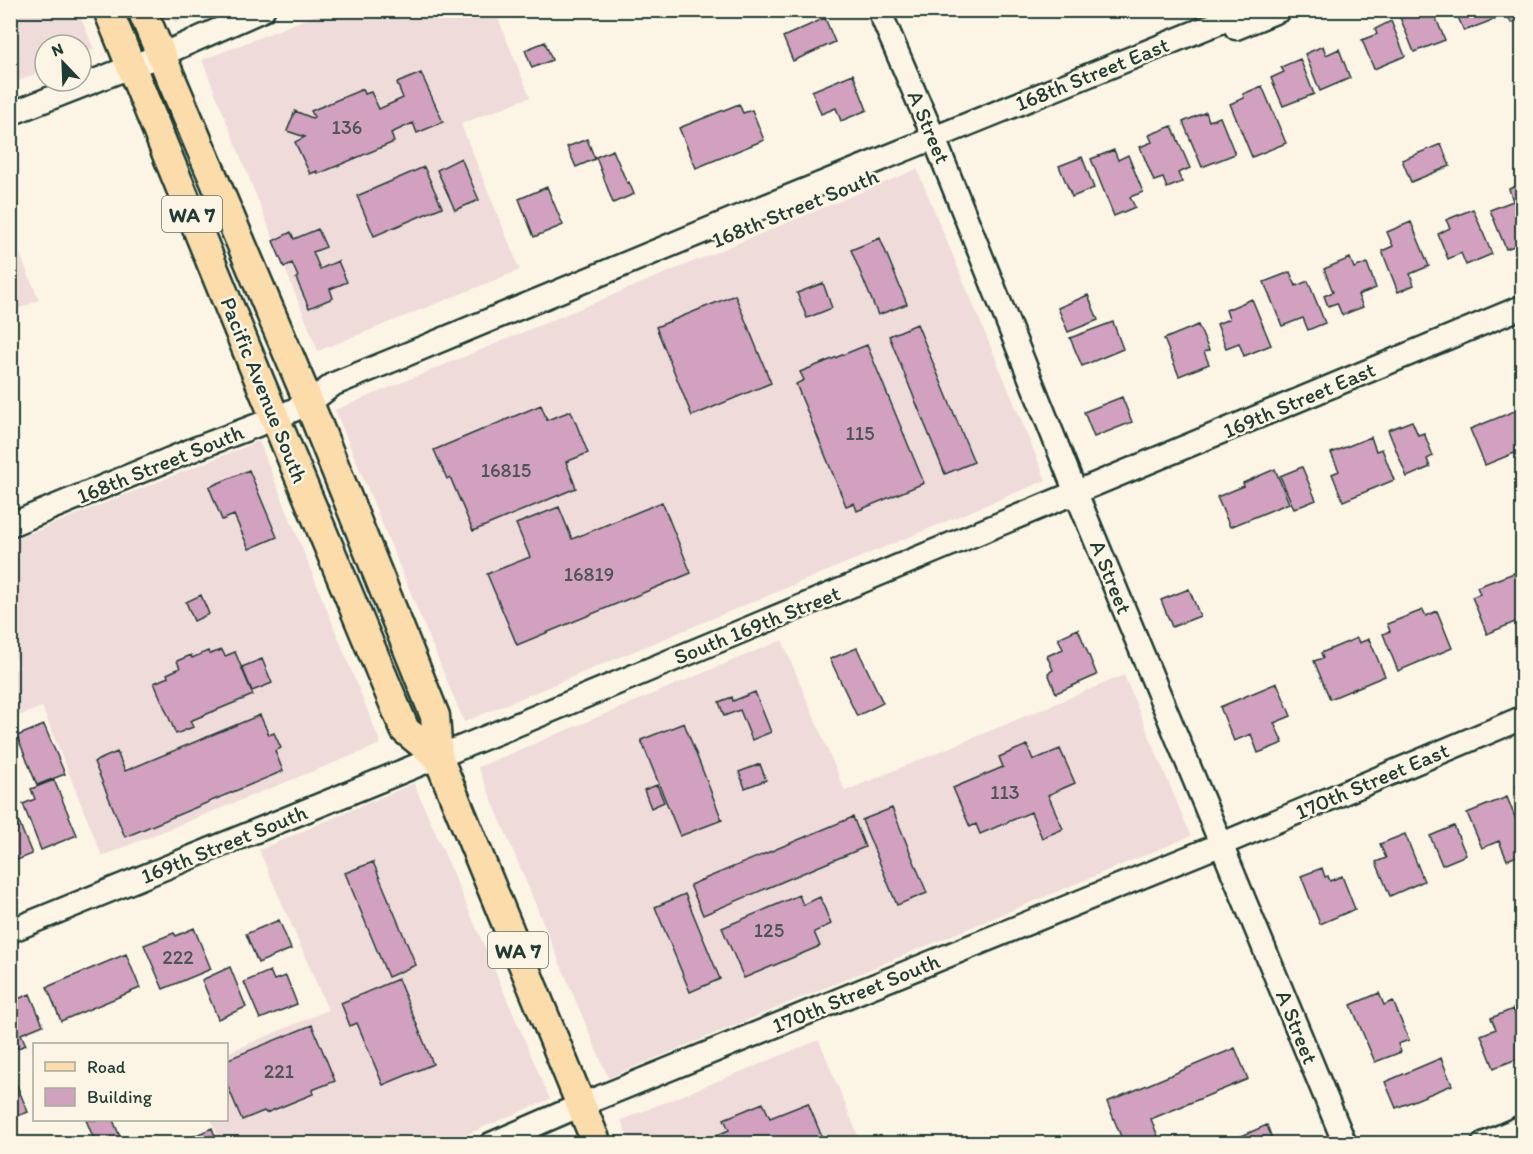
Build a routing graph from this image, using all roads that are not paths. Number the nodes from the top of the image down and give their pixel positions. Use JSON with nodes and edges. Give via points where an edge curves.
{"nodes":[{"id":1,"x":108,"y":10,"type":"edge"},
{"id":2,"x":142,"y":10,"type":"edge"},
{"id":3,"x":264,"y":10,"type":"edge"},
{"id":4,"x":879,"y":10,"type":"edge"},
{"id":5,"x":1250,"y":10,"type":"edge"},
{"id":6,"x":1280,"y":10,"type":"edge"},
{"id":7,"x":161,"y":55,"type":"junction"},
{"id":8,"x":131,"y":67,"type":"junction"},
{"id":9,"x":10,"y":114,"type":"edge"},
{"id":10,"x":936,"y":144,"type":"junction"},
{"id":11,"x":1522,"y":307,"type":"edge"},
{"id":12,"x":309,"y":403,"type":"junction"},
{"id":13,"x":276,"y":418,"type":"junction"},
{"id":14,"x":1076,"y":493,"type":"junction"},
{"id":15,"x":10,"y":525,"type":"edge"},
{"id":16,"x":1522,"y":718,"type":"edge"},
{"id":17,"x":438,"y":757,"type":"junction"},
{"id":18,"x":1222,"y":844,"type":"junction"},
{"id":19,"x":10,"y":931,"type":"edge"},
{"id":20,"x":581,"y":1105,"type":"junction"},
{"id":21,"x":1522,"y":1127,"type":"edge"},
{"id":22,"x":491,"y":1143,"type":"edge"},
{"id":23,"x":597,"y":1143,"type":"edge"},
{"id":24,"x":1346,"y":1143,"type":"edge"},
{"id":25,"x":1483,"y":1143,"type":"edge"}],
"edges":[{"from":1,"to":8,"type":"main road","name":"Pacific Avenue South","number":"WA 7"},
{"from":2,"to":7,"type":"main road","name":"Pacific Avenue South","number":"WA 7"},
{"from":3,"to":7,"type":"street"},
{"from":4,"to":10,"type":"street","name":"A Street"},
{"from":5,"to":10,"type":"street","name":"168th Street East"},
{"from":6,"to":10,"type":"street","name":"168th Street South"},
{"from":7,"to":8,"type":"street"},
{"from":7,"to":12,"type":"main road","name":"Pacific Avenue South","number":"WA 7"},
{"from":8,"to":9,"type":"street"},
{"from":8,"to":13,"type":"main road","name":"Pacific Avenue South","number":"WA 7"},
{"from":10,"to":12,"type":"street","name":"168th Street South","via":[[736,218],[376,366],[334,384]]},
{"from":10,"to":14,"type":"street","name":"A Street"},
{"from":11,"to":14,"type":"street","name":"169th Street East"},
{"from":12,"to":13,"type":"street","name":"168th Street South"},
{"from":12,"to":17,"type":"main road","name":"Pacific Avenue South","number":"WA 7","via":[[435,716]]},
{"from":13,"to":15,"type":"street","name":"168th Street South"},
{"from":13,"to":17,"type":"main road","name":"Pacific Avenue South","number":"WA 7","via":[[405,730]]},
{"from":14,"to":17,"type":"street","name":"South 169th Street"},
{"from":14,"to":18,"type":"street","name":"A Street"},
{"from":16,"to":18,"type":"street","name":"170th Street East"},
{"from":17,"to":19,"type":"street","name":"169th Street South"},
{"from":17,"to":20,"type":"main road","name":"Pacific Avenue South","number":"WA 7"},
{"from":18,"to":20,"type":"street","name":"170th Street South"},
{"from":18,"to":24,"type":"street","name":"A Street"},
{"from":20,"to":22,"type":"street","name":"170th Street South"},
{"from":20,"to":23,"type":"main road","name":"Pacific Avenue South","number":"WA 7"},
{"from":21,"to":25,"type":"street"}]}
